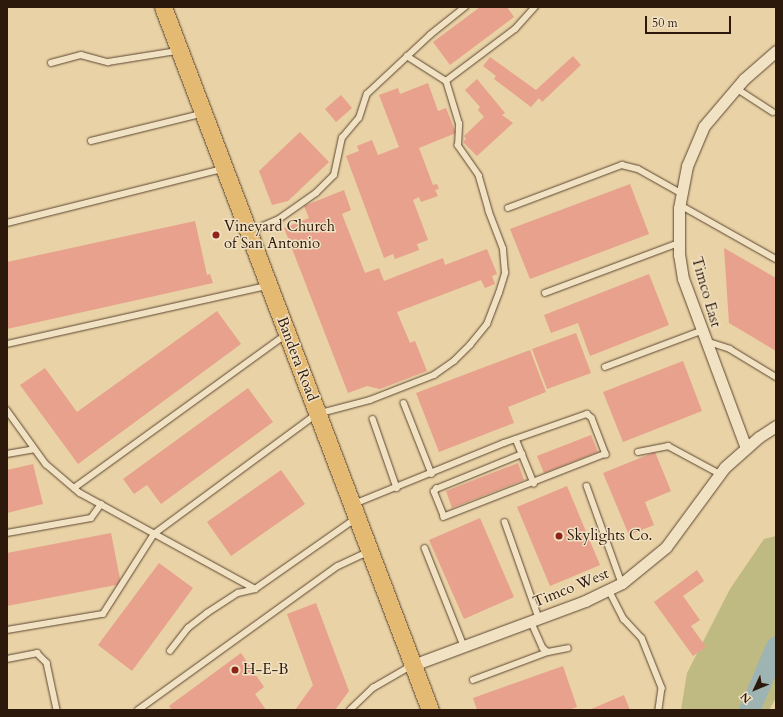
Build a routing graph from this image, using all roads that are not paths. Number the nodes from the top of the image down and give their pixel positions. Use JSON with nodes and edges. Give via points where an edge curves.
{"nodes":[{"id":1,"x":163,"y":7,"type":"edge"},
{"id":2,"x":465,"y":7,"type":"edge"},
{"id":3,"x":535,"y":7,"type":"edge"},
{"id":4,"x":179,"y":50,"type":"junction"},
{"id":5,"x":776,"y":51,"type":"edge"},
{"id":6,"x":407,"y":56,"type":"junction"},
{"id":7,"x":51,"y":63,"type":"dead end"},
{"id":8,"x":446,"y":81,"type":"junction"},
{"id":9,"x":736,"y":88,"type":"junction"},
{"id":10,"x":773,"y":112,"type":"dead end"},
{"id":11,"x":203,"y":114,"type":"junction"},
{"id":12,"x":91,"y":141,"type":"dead end"},
{"id":13,"x":224,"y":168,"type":"junction"},
{"id":14,"x":682,"y":193,"type":"junction"},
{"id":15,"x":680,"y":205,"type":"junction"},
{"id":16,"x":508,"y":208,"type":"dead end"},
{"id":17,"x":7,"y":223,"type":"edge"},
{"id":18,"x":249,"y":232,"type":"junction"},
{"id":19,"x":679,"y":243,"type":"junction"},
{"id":20,"x":776,"y":259,"type":"edge"},
{"id":21,"x":269,"y":286,"type":"junction"},
{"id":22,"x":545,"y":293,"type":"dead end"},
{"id":23,"x":287,"y":334,"type":"junction"},
{"id":24,"x":703,"y":336,"type":"junction"},
{"id":25,"x":7,"y":344,"type":"edge"},
{"id":26,"x":605,"y":367,"type":"dead end"},
{"id":27,"x":776,"y":377,"type":"edge"},
{"id":28,"x":404,"y":403,"type":"dead end"},
{"id":29,"x":7,"y":410,"type":"edge"},
{"id":30,"x":317,"y":414,"type":"junction"},
{"id":31,"x":374,"y":419,"type":"dead end"},
{"id":32,"x":776,"y":426,"type":"edge"},
{"id":33,"x":516,"y":438,"type":"junction"},
{"id":34,"x":746,"y":448,"type":"junction"},
{"id":35,"x":34,"y":449,"type":"junction"},
{"id":36,"x":638,"y":452,"type":"dead end"},
{"id":37,"x":7,"y":454,"type":"edge"},
{"id":38,"x":522,"y":454,"type":"junction"},
{"id":39,"x":432,"y":474,"type":"junction"},
{"id":40,"x":720,"y":474,"type":"junction"},
{"id":41,"x":534,"y":483,"type":"junction"},
{"id":42,"x":587,"y":486,"type":"dead end"},
{"id":43,"x":74,"y":488,"type":"junction"},
{"id":44,"x":398,"y":488,"type":"junction"},
{"id":45,"x":101,"y":504,"type":"junction"},
{"id":46,"x":355,"y":511,"type":"junction"},
{"id":47,"x":505,"y":522,"type":"dead end"},
{"id":48,"x":7,"y":533,"type":"edge"},
{"id":49,"x":154,"y":534,"type":"junction"},
{"id":50,"x":424,"y":548,"type":"dead end"},
{"id":51,"x":370,"y":551,"type":"junction"},
{"id":52,"x":622,"y":584,"type":"junction"},
{"id":53,"x":255,"y":589,"type":"junction"},
{"id":54,"x":609,"y":590,"type":"junction"},
{"id":55,"x":535,"y":620,"type":"junction"},
{"id":56,"x":7,"y":630,"type":"edge"},
{"id":57,"x":464,"y":646,"type":"junction"},
{"id":58,"x":568,"y":648,"type":"dead end"},
{"id":59,"x":170,"y":651,"type":"dead end"},
{"id":60,"x":548,"y":652,"type":"junction"},
{"id":61,"x":7,"y":659,"type":"edge"},
{"id":62,"x":413,"y":665,"type":"junction"},
{"id":63,"x":473,"y":680,"type":"dead end"},
{"id":64,"x":57,"y":710,"type":"edge"},
{"id":65,"x":138,"y":710,"type":"edge"},
{"id":66,"x":350,"y":710,"type":"edge"},
{"id":67,"x":430,"y":710,"type":"edge"},
{"id":68,"x":659,"y":710,"type":"edge"}],
"edges":[{"from":1,"to":4,"type":"main road","name":"Bandera Road"},
{"from":2,"to":6,"type":"lane"},
{"from":3,"to":8,"type":"lane","via":[[515,29]]},
{"from":4,"to":7,"type":"lane","via":[[108,62],[81,55]]},
{"from":4,"to":11,"type":"main road","name":"Bandera Road"},
{"from":5,"to":9,"type":"street","name":"Timco East"},
{"from":6,"to":8,"type":"lane"},
{"from":6,"to":18,"type":"lane","via":[[367,94],[358,118],[342,138],[334,175],[316,193],[279,219]]},
{"from":8,"to":30,"type":"lane","via":[[459,124],[458,146],[479,176],[503,249],[505,273],[487,324],[454,361],[434,375],[370,400]]},
{"from":9,"to":10,"type":"lane"},
{"from":9,"to":14,"type":"street","name":"Timco East","via":[[704,126],[687,166]]},
{"from":11,"to":12,"type":"lane"},
{"from":11,"to":13,"type":"main road","name":"Bandera Road"},
{"from":13,"to":17,"type":"lane"},
{"from":13,"to":18,"type":"main road","name":"Bandera Road"},
{"from":14,"to":15,"type":"street","name":"Timco East"},
{"from":14,"to":16,"type":"lane","via":[[638,169],[622,165]]},
{"from":15,"to":19,"type":"street","name":"Timco East"},
{"from":15,"to":20,"type":"lane"},
{"from":18,"to":21,"type":"main road","name":"Bandera Road"},
{"from":19,"to":22,"type":"lane"},
{"from":19,"to":24,"type":"street","name":"Timco East","via":[[683,279]]},
{"from":21,"to":23,"type":"main road","name":"Bandera Road"},
{"from":21,"to":25,"type":"lane"},
{"from":23,"to":30,"type":"main road","name":"Bandera Road"},
{"from":23,"to":43,"type":"lane"},
{"from":24,"to":26,"type":"lane"},
{"from":24,"to":27,"type":"lane"},
{"from":24,"to":34,"type":"street","name":"Timco East"},
{"from":28,"to":39,"type":"lane"},
{"from":29,"to":35,"type":"lane"},
{"from":30,"to":46,"type":"main road","name":"Bandera Road"},
{"from":30,"to":49,"type":"lane"},
{"from":31,"to":44,"type":"lane"},
{"from":32,"to":34,"type":"street","name":"Timco West"},
{"from":33,"to":38,"type":"lane"},
{"from":33,"to":39,"type":"lane"},
{"from":33,"to":41,"type":"lane","via":[[587,414],[591,416],[606,452],[605,456]]},
{"from":34,"to":40,"type":"street","name":"Timco West"},
{"from":35,"to":37,"type":"lane"},
{"from":35,"to":43,"type":"lane","via":[[46,464]]},
{"from":36,"to":40,"type":"lane","via":[[668,446]]},
{"from":38,"to":41,"type":"lane"},
{"from":38,"to":41,"type":"lane","via":[[436,489],[443,516],[446,518]]},
{"from":39,"to":44,"type":"lane"},
{"from":40,"to":52,"type":"street","name":"Timco West","via":[[666,547]]},
{"from":42,"to":52,"type":"lane"},
{"from":43,"to":45,"type":"lane"},
{"from":44,"to":46,"type":"lane"},
{"from":45,"to":48,"type":"lane","via":[[90,518]]},
{"from":45,"to":49,"type":"lane"},
{"from":46,"to":51,"type":"main road","name":"Bandera Road"},
{"from":46,"to":53,"type":"lane"},
{"from":47,"to":55,"type":"lane"},
{"from":49,"to":53,"type":"lane"},
{"from":49,"to":56,"type":"lane","via":[[103,614]]},
{"from":50,"to":57,"type":"lane"},
{"from":51,"to":62,"type":"main road","name":"Bandera Road"},
{"from":51,"to":65,"type":"lane","via":[[338,566]]},
{"from":52,"to":54,"type":"street","name":"Timco West"},
{"from":53,"to":59,"type":"lane","via":[[238,593],[208,613],[188,628]]},
{"from":54,"to":55,"type":"street","name":"Timco West"},
{"from":54,"to":68,"type":"lane","via":[[624,619],[642,638],[645,645],[662,688]]},
{"from":55,"to":57,"type":"street","name":"Timco West"},
{"from":55,"to":60,"type":"lane","via":[[543,648]]},
{"from":57,"to":62,"type":"street","name":"Timco West"},
{"from":58,"to":60,"type":"lane"},
{"from":60,"to":63,"type":"lane"},
{"from":61,"to":64,"type":"lane","via":[[37,653],[47,663]]},
{"from":62,"to":66,"type":"lane","via":[[373,688]]},
{"from":62,"to":67,"type":"main road","name":"Bandera Road"}]}
